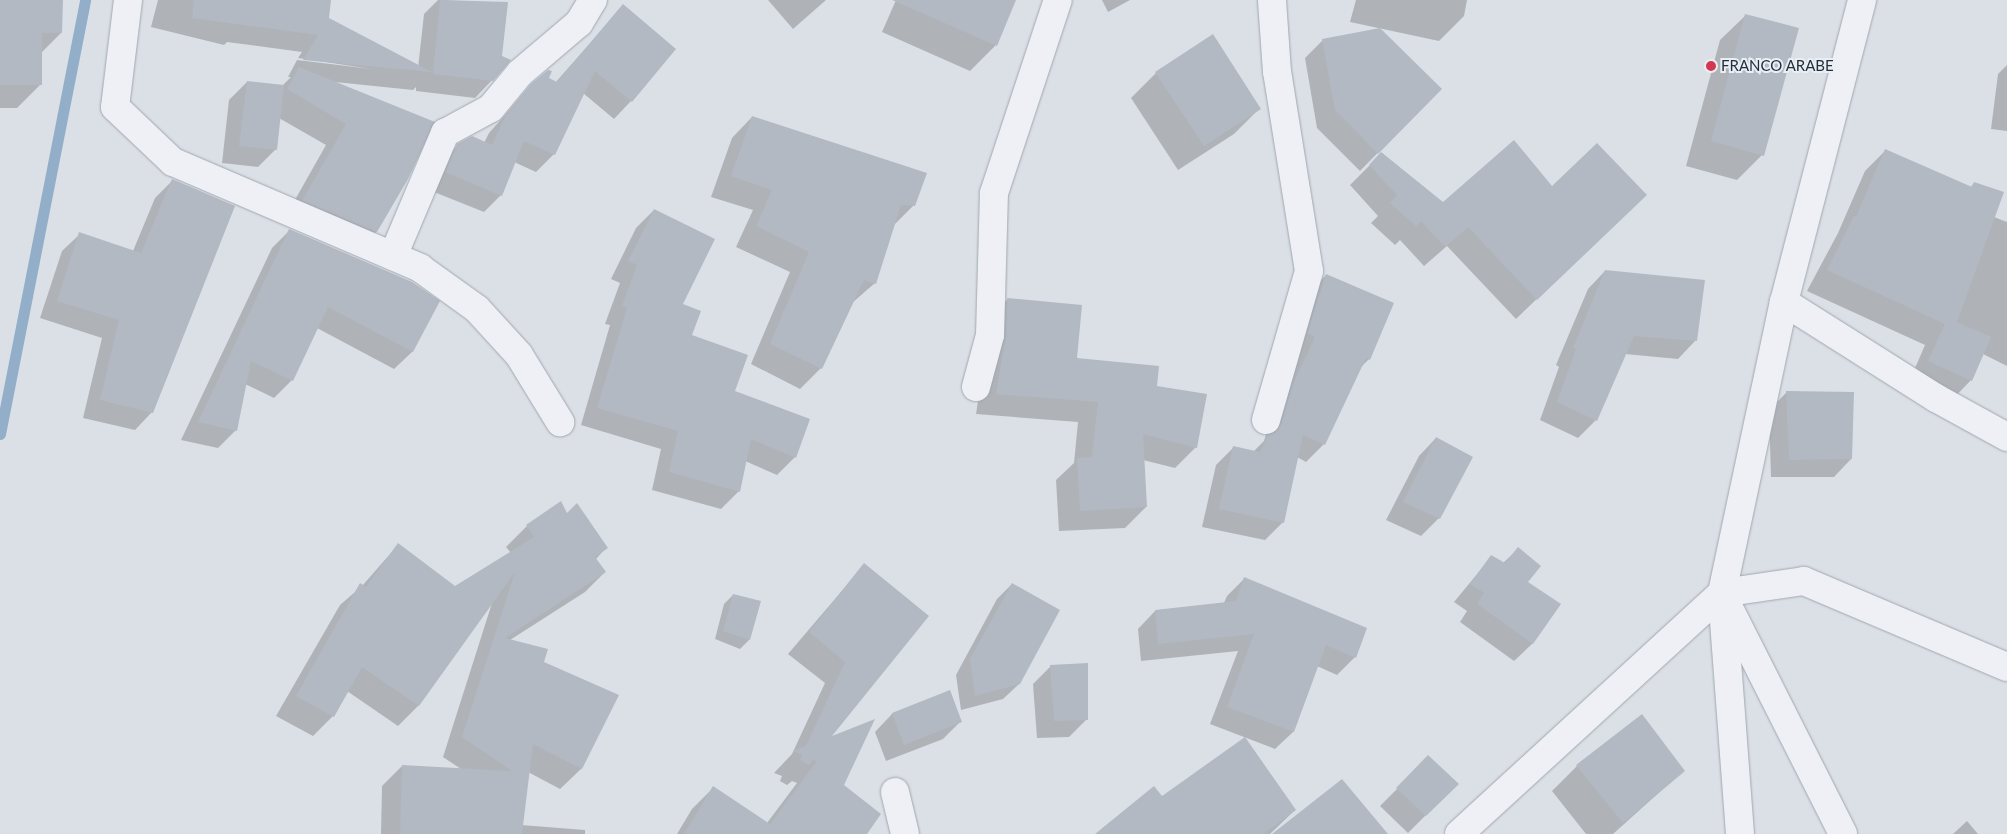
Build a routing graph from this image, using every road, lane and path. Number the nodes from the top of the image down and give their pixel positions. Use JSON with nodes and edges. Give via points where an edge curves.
{"nodes":[{"id":1,"x":128,"y":0,"type":"edge"},
{"id":2,"x":593,"y":0,"type":"edge"},
{"id":3,"x":1058,"y":0,"type":"edge"},
{"id":4,"x":1272,"y":0,"type":"edge"},
{"id":5,"x":1862,"y":0,"type":"edge"},
{"id":6,"x":392,"y":256,"type":"junction"},
{"id":7,"x":1784,"y":302,"type":"junction"},
{"id":8,"x":976,"y":387,"type":"dead end"},
{"id":9,"x":1266,"y":420,"type":"dead end"},
{"id":10,"x":560,"y":422,"type":"dead end"},
{"id":11,"x":2007,"y":437,"type":"edge"},
{"id":12,"x":1722,"y":593,"type":"junction"},
{"id":13,"x":2007,"y":667,"type":"edge"},
{"id":14,"x":895,"y":792,"type":"dead end"},
{"id":15,"x":905,"y":834,"type":"edge"},
{"id":16,"x":1459,"y":834,"type":"edge"},
{"id":17,"x":1740,"y":834,"type":"edge"},
{"id":18,"x":1843,"y":834,"type":"edge"}],
"edges":[{"from":1,"to":6,"type":"street","via":[[115,107],[173,162]]},
{"from":2,"to":6,"type":"street","via":[[579,23],[520,72],[491,108],[445,133]]},
{"from":3,"to":8,"type":"street","via":[[994,193],[990,335]]},
{"from":4,"to":9,"type":"street","via":[[1277,72],[1309,271]]},
{"from":5,"to":7,"type":"street"},
{"from":6,"to":10,"type":"street","via":[[420,268],[477,309],[519,355]]},
{"from":7,"to":11,"type":"street","via":[[1936,398]]},
{"from":7,"to":12,"type":"street"},
{"from":12,"to":13,"type":"street","via":[[1804,582]]},
{"from":12,"to":16,"type":"street"},
{"from":12,"to":17,"type":"street"},
{"from":12,"to":18,"type":"street"},
{"from":14,"to":15,"type":"street"}]}
